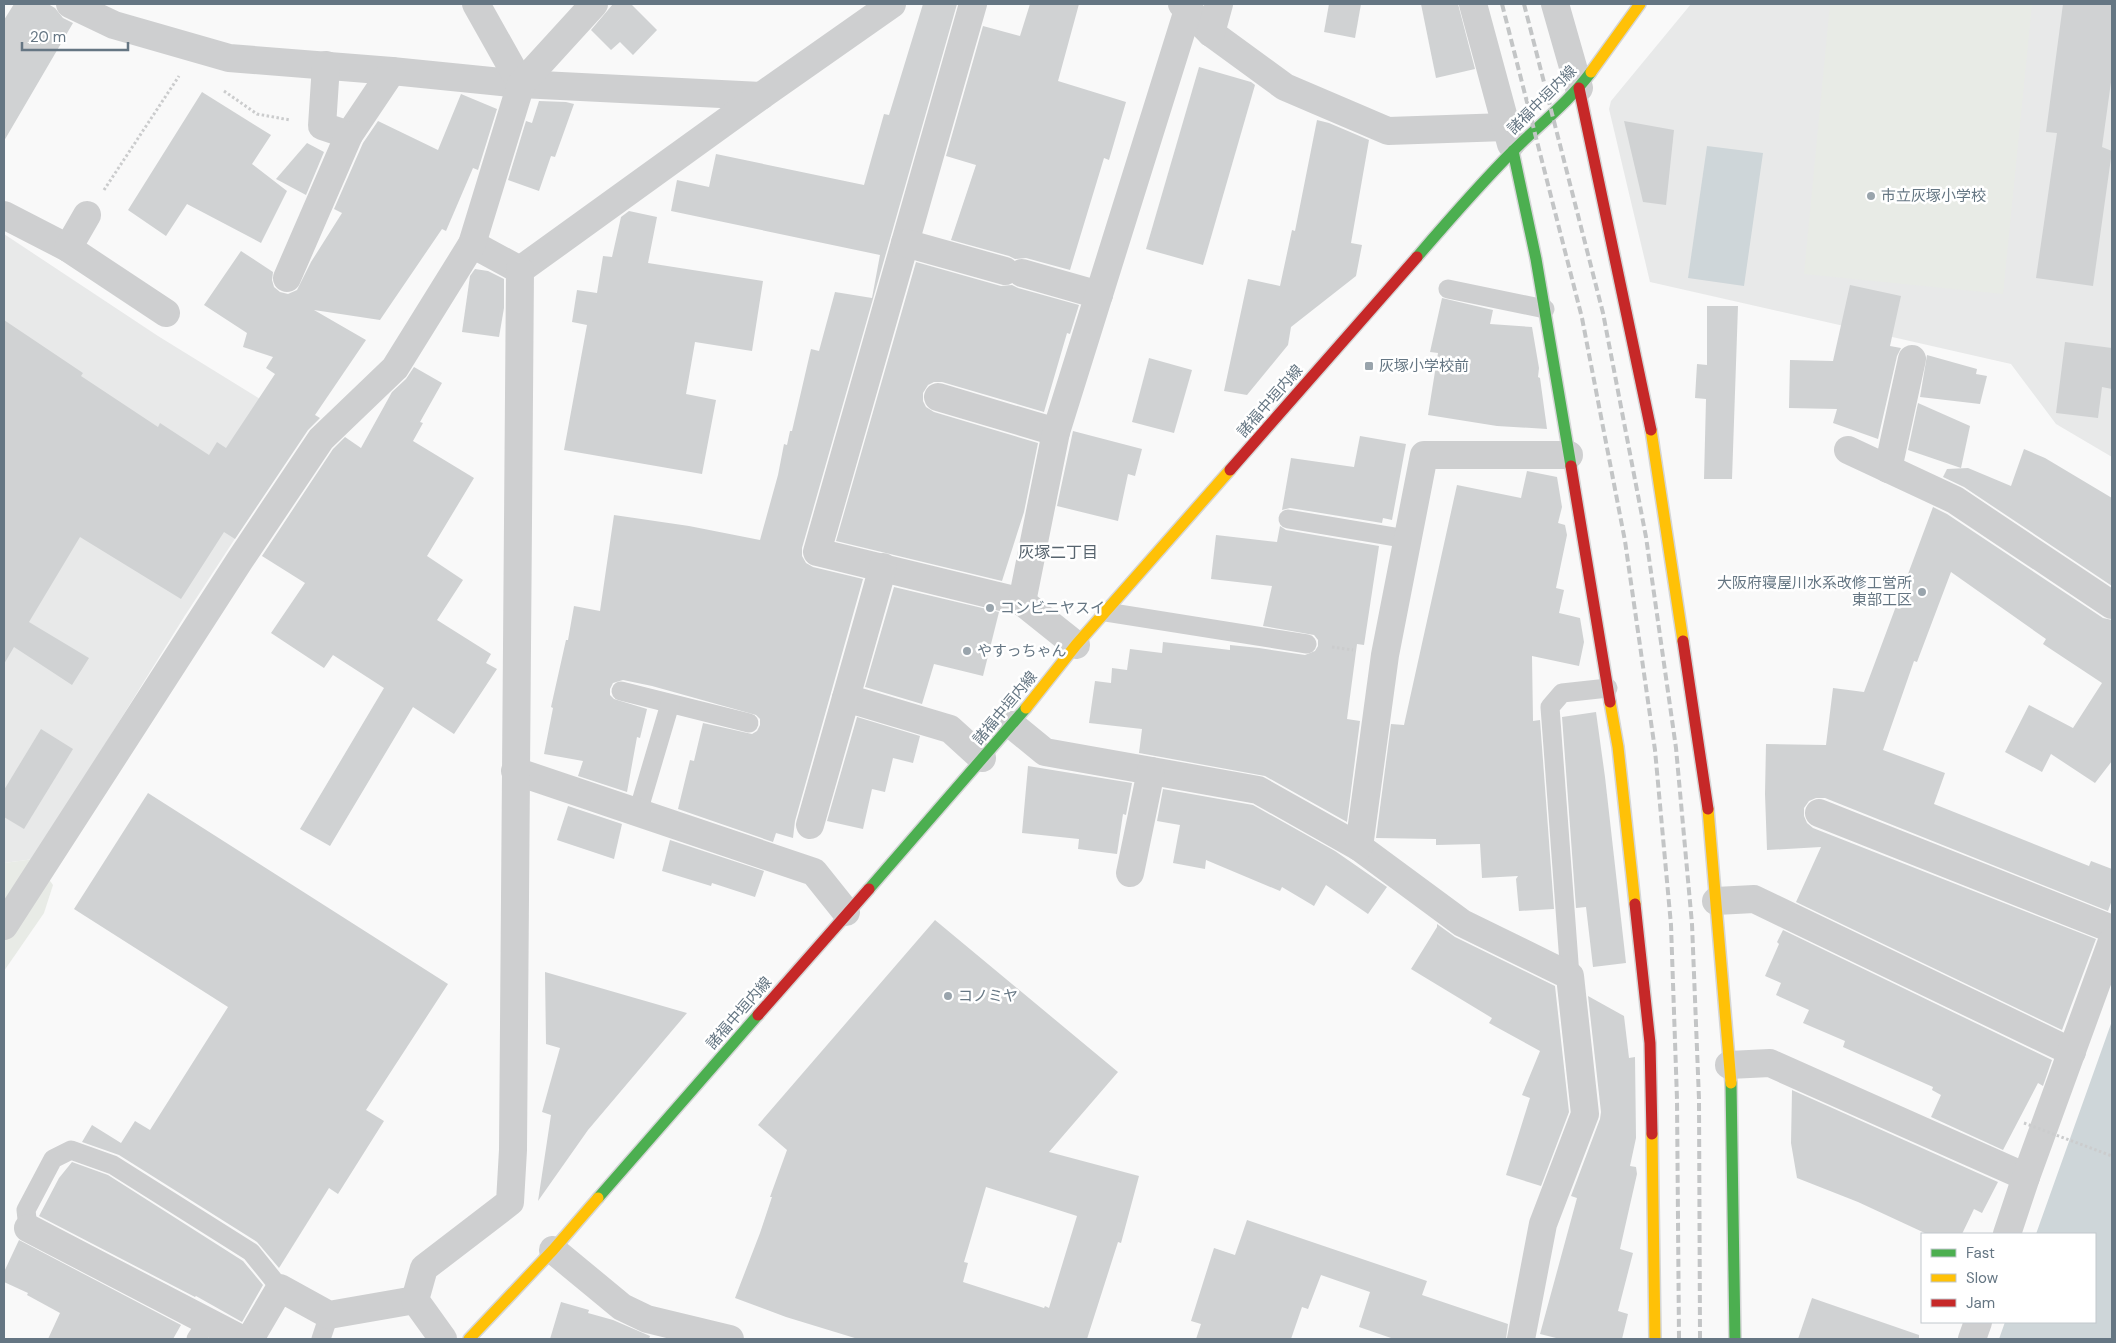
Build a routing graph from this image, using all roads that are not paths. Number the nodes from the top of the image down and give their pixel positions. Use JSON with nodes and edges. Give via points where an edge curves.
{"nodes":[{"id":1,"x":70,"y":4,"type":"edge"},
{"id":2,"x":476,"y":4,"type":"edge"},
{"id":3,"x":594,"y":4,"type":"edge"},
{"id":4,"x":892,"y":4,"type":"edge"},
{"id":5,"x":973,"y":4,"type":"edge"},
{"id":6,"x":1219,"y":4,"type":"edge"},
{"id":7,"x":1473,"y":4,"type":"edge"},
{"id":8,"x":1555,"y":4,"type":"edge"},
{"id":9,"x":1640,"y":4,"type":"edge"},
{"id":10,"x":1185,"y":7,"type":"edge"},
{"id":11,"x":1211,"y":33,"type":"junction"},
{"id":12,"x":326,"y":66,"type":"junction"},
{"id":13,"x":392,"y":71,"type":"junction"},
{"id":14,"x":522,"y":84,"type":"junction"},
{"id":15,"x":1579,"y":88,"type":"junction"},
{"id":16,"x":761,"y":96,"type":"junction"},
{"id":17,"x":350,"y":135,"type":"junction"},
{"id":18,"x":1509,"y":139,"type":"junction"},
{"id":19,"x":4,"y":215,"type":"edge"},
{"id":20,"x":88,"y":215,"type":"road end"},
{"id":21,"x":905,"y":243,"type":"junction"},
{"id":22,"x":472,"y":244,"type":"junction"},
{"id":23,"x":68,"y":248,"type":"junction"},
{"id":24,"x":520,"y":270,"type":"junction"},
{"id":25,"x":286,"y":278,"type":"dead end"},
{"id":26,"x":1448,"y":289,"type":"dead end"},
{"id":27,"x":1099,"y":296,"type":"junction"},
{"id":28,"x":1545,"y":309,"type":"junction"},
{"id":29,"x":166,"y":313,"type":"dead end"},
{"id":30,"x":1912,"y":359,"type":"dead end"},
{"id":31,"x":938,"y":397,"type":"dead end"},
{"id":32,"x":1056,"y":432,"type":"junction"},
{"id":33,"x":1848,"y":450,"type":"dead end"},
{"id":34,"x":1569,"y":455,"type":"junction"},
{"id":35,"x":1888,"y":468,"type":"junction"},
{"id":36,"x":1288,"y":519,"type":"dead end"},
{"id":37,"x":1407,"y":539,"type":"junction"},
{"id":38,"x":883,"y":568,"type":"junction"},
{"id":39,"x":1022,"y":602,"type":"junction"},
{"id":40,"x":2112,"y":605,"type":"edge"},
{"id":41,"x":1106,"y":612,"type":"junction"},
{"id":42,"x":1307,"y":644,"type":"road end"},
{"id":43,"x":1076,"y":645,"type":"junction"},
{"id":44,"x":1608,"y":688,"type":"junction"},
{"id":45,"x":621,"y":691,"type":"dead end"},
{"id":46,"x":846,"y":698,"type":"junction"},
{"id":47,"x":670,"y":704,"type":"junction"},
{"id":48,"x":749,"y":723,"type":"dead end"},
{"id":49,"x":1012,"y":725,"type":"junction"},
{"id":50,"x":982,"y":758,"type":"junction"},
{"id":51,"x":515,"y":771,"type":"junction"},
{"id":52,"x":1150,"y":771,"type":"junction"},
{"id":53,"x":638,"y":812,"type":"junction"},
{"id":54,"x":1819,"y":813,"type":"dead end"},
{"id":55,"x":810,"y":824,"type":"dead end"},
{"id":56,"x":1359,"y":847,"type":"junction"},
{"id":57,"x":1130,"y":873,"type":"dead end"},
{"id":58,"x":1716,"y":901,"type":"junction"},
{"id":59,"x":846,"y":912,"type":"junction"},
{"id":60,"x":4,"y":926,"type":"edge"},
{"id":61,"x":2112,"y":929,"type":"edge"},
{"id":62,"x":2112,"y":941,"type":"edge"},
{"id":63,"x":1570,"y":976,"type":"junction"},
{"id":64,"x":2072,"y":1052,"type":"junction"},
{"id":65,"x":1729,"y":1065,"type":"junction"},
{"id":66,"x":2026,"y":1177,"type":"junction"},
{"id":67,"x":28,"y":1228,"type":"joint"},
{"id":68,"x":2007,"y":1233,"type":"edge"},
{"id":69,"x":553,"y":1250,"type":"junction"},
{"id":70,"x":280,"y":1288,"type":"junction"},
{"id":71,"x":415,"y":1300,"type":"junction"},
{"id":72,"x":1978,"y":1323,"type":"edge"},
{"id":73,"x":325,"y":1327,"type":"edge"},
{"id":74,"x":202,"y":1330,"type":"edge"},
{"id":75,"x":241,"y":1339,"type":"edge"},
{"id":76,"x":250,"y":1339,"type":"edge"},
{"id":77,"x":443,"y":1339,"type":"edge"},
{"id":78,"x":469,"y":1339,"type":"edge"},
{"id":79,"x":730,"y":1339,"type":"edge"},
{"id":80,"x":1521,"y":1339,"type":"edge"},
{"id":81,"x":1655,"y":1339,"type":"edge"},
{"id":82,"x":1735,"y":1339,"type":"edge"},
{"id":83,"x":1972,"y":1339,"type":"edge"}],
"edges":[{"from":1,"to":12,"type":"street","via":[[114,25],[229,58]]},
{"from":2,"to":14,"type":"street"},
{"from":3,"to":14,"type":"street"},
{"from":4,"to":16,"type":"street"},
{"from":5,"to":21,"type":"street"},
{"from":6,"to":11,"type":"street"},
{"from":7,"to":18,"type":"street"},
{"from":8,"to":15,"type":"street"},
{"from":9,"to":15,"type":"street","name":"諸福中垣内線"},
{"from":10,"to":11,"type":"street"},
{"from":10,"to":27,"type":"street"},
{"from":11,"to":18,"type":"street","via":[[1285,87],[1388,131]]},
{"from":12,"to":13,"type":"street"},
{"from":12,"to":17,"type":"street","via":[[322,126]]},
{"from":13,"to":14,"type":"street"},
{"from":13,"to":17,"type":"street"},
{"from":14,"to":16,"type":"street"},
{"from":14,"to":22,"type":"street"},
{"from":15,"to":18,"type":"street","name":"諸福中垣内線"},
{"from":15,"to":58,"type":"street","via":[[1656,454],[1710,824]]},
{"from":16,"to":24,"type":"street"},
{"from":17,"to":25,"type":"street"},
{"from":18,"to":28,"type":"street"},
{"from":18,"to":41,"type":"street","name":"諸福中垣内線"},
{"from":19,"to":23,"type":"street"},
{"from":20,"to":23,"type":"street"},
{"from":21,"to":27,"type":"street"},
{"from":21,"to":38,"type":"street","via":[[817,552]]},
{"from":22,"to":24,"type":"street"},
{"from":22,"to":60,"type":"street","via":[[395,368],[322,439],[234,568]]},
{"from":23,"to":29,"type":"street"},
{"from":24,"to":51,"type":"street"},
{"from":26,"to":28,"type":"lane"},
{"from":27,"to":32,"type":"street"},
{"from":28,"to":34,"type":"street"},
{"from":30,"to":35,"type":"street"},
{"from":31,"to":32,"type":"street"},
{"from":32,"to":39,"type":"street"},
{"from":33,"to":35,"type":"street"},
{"from":34,"to":37,"type":"street","via":[[1424,455]]},
{"from":34,"to":44,"type":"street"},
{"from":35,"to":40,"type":"street","via":[[1955,500]]},
{"from":36,"to":37,"type":"lane"},
{"from":37,"to":56,"type":"street","via":[[1385,655]]},
{"from":38,"to":39,"type":"street"},
{"from":38,"to":46,"type":"street"},
{"from":39,"to":43,"type":"street"},
{"from":41,"to":42,"type":"lane"},
{"from":41,"to":43,"type":"street","name":"諸福中垣内線"},
{"from":43,"to":49,"type":"street","name":"諸福中垣内線"},
{"from":44,"to":63,"type":"lane","via":[[1562,693],[1550,707]]},
{"from":44,"to":81,"type":"street","via":[[1618,747],[1650,1043]]},
{"from":45,"to":47,"type":"lane"},
{"from":46,"to":50,"type":"street","via":[[950,729]]},
{"from":46,"to":55,"type":"street"},
{"from":47,"to":48,"type":"lane"},
{"from":47,"to":53,"type":"lane"},
{"from":49,"to":50,"type":"street","name":"諸福中垣内線"},
{"from":49,"to":52,"type":"street","via":[[1045,752]]},
{"from":50,"to":59,"type":"street","name":"諸福中垣内線"},
{"from":51,"to":53,"type":"street"},
{"from":51,"to":71,"type":"street","via":[[510,1202],[424,1268]]},
{"from":52,"to":56,"type":"street","via":[[1258,790]]},
{"from":52,"to":57,"type":"street"},
{"from":53,"to":59,"type":"street","via":[[814,872]]},
{"from":54,"to":61,"type":"street"},
{"from":56,"to":63,"type":"street","via":[[1462,923]]},
{"from":58,"to":64,"type":"street","via":[[1754,899]]},
{"from":58,"to":65,"type":"street"},
{"from":59,"to":69,"type":"street","name":"諸福中垣内線"},
{"from":62,"to":64,"type":"street"},
{"from":63,"to":80,"type":"street","via":[[1585,1114],[1543,1224]]},
{"from":64,"to":66,"type":"street"},
{"from":65,"to":66,"type":"street","via":[[1770,1062]]},
{"from":65,"to":82,"type":"street"},
{"from":66,"to":68,"type":"street"},
{"from":67,"to":70,"type":"lane","via":[[26,1210],[53,1159],[71,1150],[113,1165],[251,1252]]},
{"from":67,"to":74,"type":"street"},
{"from":69,"to":78,"type":"street","name":"諸福中垣内線"},
{"from":69,"to":79,"type":"street","via":[[622,1307],[647,1319]]},
{"from":70,"to":73,"type":"street"},
{"from":70,"to":76,"type":"street"},
{"from":71,"to":73,"type":"street"},
{"from":71,"to":77,"type":"street"},
{"from":72,"to":83,"type":"street"},
{"from":74,"to":75,"type":"street"}]}
